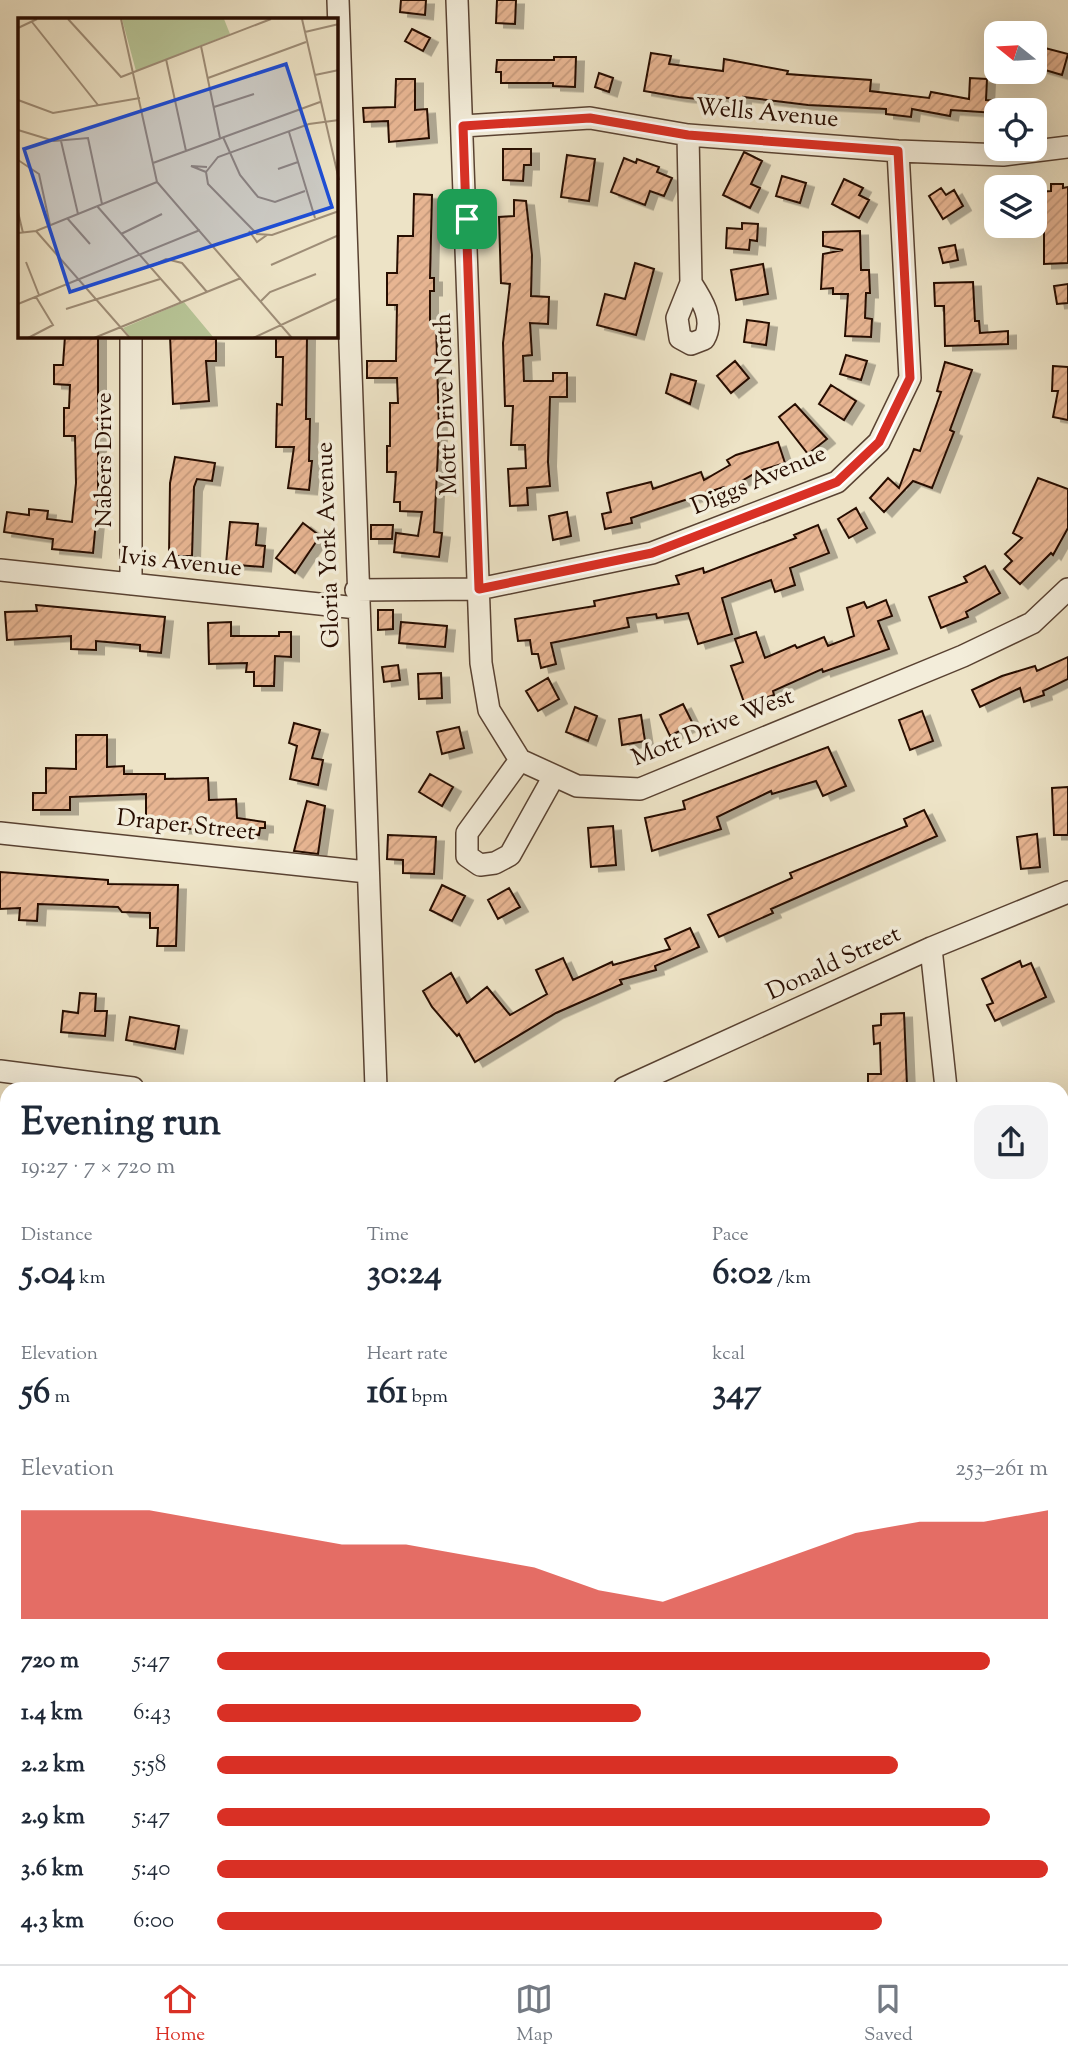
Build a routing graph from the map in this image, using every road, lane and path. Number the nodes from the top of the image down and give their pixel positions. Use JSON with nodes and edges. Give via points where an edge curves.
{"nodes":[{"id":1,"x":338,"y":0,"type":"edge"},
{"id":2,"x":457,"y":0,"type":"edge"},
{"id":3,"x":463,"y":126,"type":"junction"},
{"id":4,"x":688,"y":135,"type":"junction"},
{"id":5,"x":1068,"y":147,"type":"edge"},
{"id":6,"x":898,"y":151,"type":"junction"},
{"id":7,"x":691,"y":283,"type":"dead end"},
{"id":8,"x":131,"y":338,"type":"edge"},
{"id":9,"x":0,"y":570,"type":"edge"},
{"id":10,"x":131,"y":584,"type":"junction"},
{"id":11,"x":479,"y":589,"type":"junction"},
{"id":12,"x":1068,"y":589,"type":"edge"},
{"id":13,"x":357,"y":599,"type":"junction"},
{"id":14,"x":1068,"y":614,"type":"edge"},
{"id":15,"x":1041,"y":615,"type":"junction"},
{"id":16,"x":520,"y":760,"type":"junction"},
{"id":17,"x":554,"y":776,"type":"junction"},
{"id":18,"x":0,"y":833,"type":"edge"},
{"id":19,"x":367,"y":872,"type":"junction"},
{"id":20,"x":1068,"y":892,"type":"edge"},
{"id":21,"x":931,"y":948,"type":"junction"},
{"id":22,"x":0,"y":1071,"type":"edge"},
{"id":23,"x":86,"y":1082,"type":"edge"},
{"id":24,"x":376,"y":1082,"type":"edge"},
{"id":25,"x":637,"y":1082,"type":"edge"},
{"id":26,"x":945,"y":1082,"type":"edge"}],
"edges":[{"from":1,"to":13,"type":"street","name":"Gloria York Avenue"},
{"from":2,"to":3,"type":"street","name":"Mott Drive North"},
{"from":3,"to":4,"type":"street","name":"Wells Avenue","via":[[590,118]]},
{"from":3,"to":11,"type":"street","name":"Mott Drive North"},
{"from":4,"to":6,"type":"street","name":"Wells Avenue"},
{"from":4,"to":7,"type":"street"},
{"from":5,"to":6,"type":"street","name":"Wells Avenue","via":[[1003,155]]},
{"from":6,"to":11,"type":"street","name":"Diggs Avenue","via":[[910,378],[879,442],[837,482],[652,553]]},
{"from":8,"to":10,"type":"street","name":"Nabers Drive"},
{"from":9,"to":10,"type":"street","name":"Ivis Avenue"},
{"from":10,"to":13,"type":"street","name":"Ivis Avenue"},
{"from":11,"to":13,"type":"street","name":"Diggs Avenue"},
{"from":11,"to":16,"type":"street","name":"Mott Drive North","via":[[481,663],[489,710]]},
{"from":12,"to":15,"type":"street","name":"Mott Drive West"},
{"from":13,"to":19,"type":"street","name":"Gloria York Avenue"},
{"from":14,"to":15,"type":"street"},
{"from":15,"to":17,"type":"street","name":"Mott Drive West","via":[[963,656],[640,789],[578,786]]},
{"from":16,"to":17,"type":"street"},
{"from":16,"to":17,"type":"street","via":[[467,833],[467,856],[480,865],[510,855]]},
{"from":18,"to":19,"type":"street","name":"Draper Street"},
{"from":19,"to":24,"type":"street","name":"Gloria York Avenue"},
{"from":20,"to":21,"type":"street","name":"Donald Street"},
{"from":21,"to":25,"type":"street","name":"Donald Street"},
{"from":21,"to":26,"type":"street"},
{"from":22,"to":23,"type":"street"}]}
